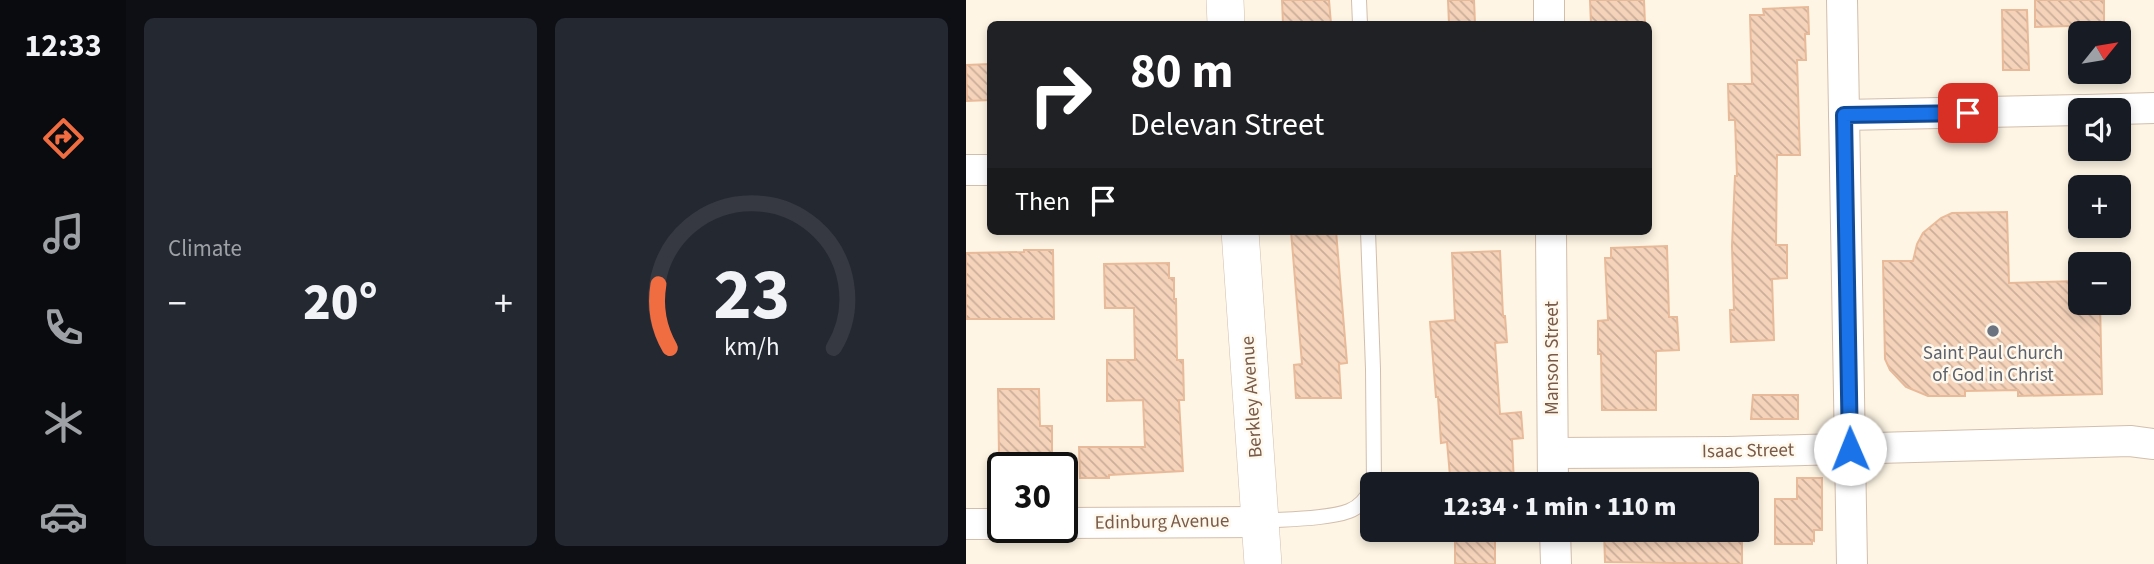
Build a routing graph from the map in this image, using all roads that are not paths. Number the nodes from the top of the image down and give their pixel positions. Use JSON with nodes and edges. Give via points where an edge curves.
{"nodes":[{"id":1,"x":1225,"y":0,"type":"edge"},
{"id":2,"x":1359,"y":0,"type":"edge"},
{"id":3,"x":1549,"y":0,"type":"edge"},
{"id":4,"x":1842,"y":0,"type":"edge"},
{"id":5,"x":1226,"y":21,"type":"edge"},
{"id":6,"x":1360,"y":21,"type":"edge"},
{"id":7,"x":1549,"y":21,"type":"edge"},
{"id":8,"x":2154,"y":107,"type":"edge"},
{"id":9,"x":2131,"y":108,"type":"edge"},
{"id":10,"x":2068,"y":110,"type":"edge"},
{"id":11,"x":1844,"y":115,"type":"junction"},
{"id":12,"x":966,"y":170,"type":"edge"},
{"id":13,"x":987,"y":170,"type":"edge"},
{"id":14,"x":1240,"y":235,"type":"edge"},
{"id":15,"x":1367,"y":235,"type":"edge"},
{"id":16,"x":1551,"y":235,"type":"edge"},
{"id":17,"x":2154,"y":444,"type":"edge"},
{"id":18,"x":1850,"y":449,"type":"junction"},
{"id":19,"x":1553,"y":453,"type":"junction"},
{"id":20,"x":1373,"y":472,"type":"edge"},
{"id":21,"x":1553,"y":472,"type":"edge"},
{"id":22,"x":1360,"y":504,"type":"edge"},
{"id":23,"x":1261,"y":522,"type":"junction"},
{"id":24,"x":1078,"y":523,"type":"edge"},
{"id":25,"x":966,"y":524,"type":"edge"},
{"id":26,"x":987,"y":524,"type":"edge"},
{"id":27,"x":1555,"y":542,"type":"edge"},
{"id":28,"x":1264,"y":564,"type":"edge"},
{"id":29,"x":1556,"y":564,"type":"edge"},
{"id":30,"x":1852,"y":564,"type":"edge"}],
"edges":[{"from":1,"to":5,"type":"street"},
{"from":2,"to":6,"type":"lane"},
{"from":3,"to":7,"type":"street"},
{"from":4,"to":11,"type":"street"},
{"from":8,"to":9,"type":"street"},
{"from":10,"to":11,"type":"street"},
{"from":11,"to":18,"type":"street"},
{"from":12,"to":13,"type":"street"},
{"from":14,"to":23,"type":"street","name":"Berkley Avenue"},
{"from":15,"to":20,"type":"lane"},
{"from":16,"to":19,"type":"street","name":"Manson Street"},
{"from":17,"to":18,"type":"street","name":"Isaac Street"},
{"from":18,"to":19,"type":"street","name":"Isaac Street"},
{"from":18,"to":30,"type":"street"},
{"from":19,"to":21,"type":"street","name":"Manson Street"},
{"from":22,"to":23,"type":"lane","via":[[1338,514]]},
{"from":23,"to":24,"type":"street","name":"Edinburg Avenue"},
{"from":23,"to":28,"type":"street","name":"Berkley Avenue"},
{"from":25,"to":26,"type":"street"},
{"from":27,"to":29,"type":"street"}]}
